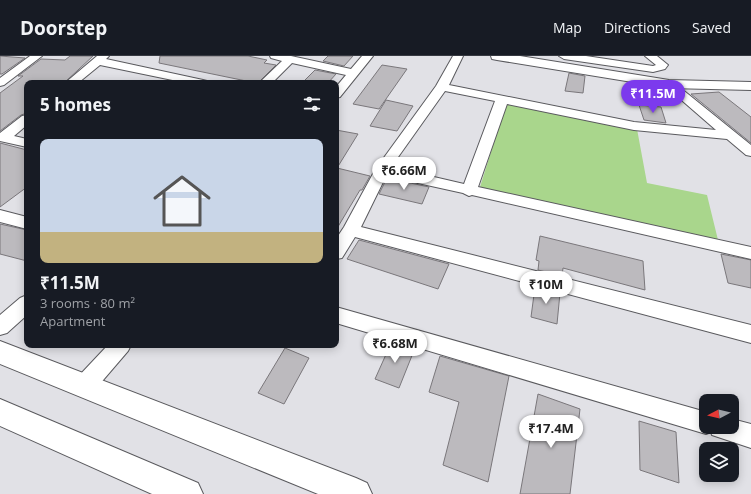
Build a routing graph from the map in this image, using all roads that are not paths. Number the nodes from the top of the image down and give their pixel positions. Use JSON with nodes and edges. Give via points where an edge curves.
{"nodes":[{"id":1,"x":37,"y":56,"type":"edge"},
{"id":2,"x":275,"y":56,"type":"edge"},
{"id":3,"x":368,"y":56,"type":"edge"},
{"id":4,"x":458,"y":56,"type":"edge"},
{"id":5,"x":497,"y":56,"type":"edge"},
{"id":6,"x":532,"y":56,"type":"edge"},
{"id":7,"x":564,"y":56,"type":"edge"},
{"id":8,"x":650,"y":56,"type":"edge"},
{"id":9,"x":101,"y":59,"type":"edge"},
{"id":10,"x":290,"y":59,"type":"junction"},
{"id":11,"x":354,"y":73,"type":"junction"},
{"id":12,"x":75,"y":80,"type":"edge"},
{"id":13,"x":190,"y":80,"type":"edge"},
{"id":14,"x":268,"y":80,"type":"edge"},
{"id":15,"x":751,"y":80,"type":"edge"},
{"id":16,"x":707,"y":82,"type":"junction"},
{"id":17,"x":0,"y":83,"type":"edge"},
{"id":18,"x":669,"y":84,"type":"junction"},
{"id":19,"x":751,"y":86,"type":"edge"},
{"id":20,"x":442,"y":87,"type":"junction"},
{"id":21,"x":339,"y":90,"type":"edge"},
{"id":22,"x":502,"y":100,"type":"junction"},
{"id":23,"x":24,"y":122,"type":"edge"},
{"id":24,"x":731,"y":135,"type":"junction"},
{"id":25,"x":2,"y":138,"type":"edge"},
{"id":26,"x":24,"y":142,"type":"edge"},
{"id":27,"x":751,"y":152,"type":"edge"},
{"id":28,"x":382,"y":170,"type":"junction"},
{"id":29,"x":469,"y":191,"type":"junction"},
{"id":30,"x":0,"y":216,"type":"edge"},
{"id":31,"x":24,"y":222,"type":"edge"},
{"id":32,"x":351,"y":230,"type":"junction"},
{"id":33,"x":339,"y":248,"type":"edge"},
{"id":34,"x":751,"y":253,"type":"edge"},
{"id":35,"x":24,"y":306,"type":"edge"},
{"id":36,"x":339,"y":316,"type":"edge"},
{"id":37,"x":0,"y":327,"type":"edge"},
{"id":38,"x":751,"y":334,"type":"edge"},
{"id":39,"x":118,"y":348,"type":"edge"},
{"id":40,"x":0,"y":352,"type":"edge"},
{"id":41,"x":84,"y":386,"type":"junction"},
{"id":42,"x":0,"y":412,"type":"edge"},
{"id":43,"x":699,"y":421,"type":"edge"},
{"id":44,"x":739,"y":433,"type":"edge"},
{"id":45,"x":751,"y":436,"type":"edge"},
{"id":46,"x":186,"y":494,"type":"edge"},
{"id":47,"x":356,"y":494,"type":"edge"}],
"edges":[{"from":1,"to":17,"type":"street"},
{"from":2,"to":10,"type":"street"},
{"from":3,"to":11,"type":"street"},
{"from":4,"to":20,"type":"street"},
{"from":5,"to":18,"type":"street"},
{"from":6,"to":16,"type":"street","via":[[624,72]]},
{"from":7,"to":8,"type":"street","via":[[653,70],[661,68],[663,64]]},
{"from":9,"to":12,"type":"street"},
{"from":9,"to":13,"type":"street"},
{"from":10,"to":11,"type":"street"},
{"from":10,"to":14,"type":"street"},
{"from":11,"to":21,"type":"street"},
{"from":15,"to":16,"type":"street"},
{"from":16,"to":18,"type":"street"},
{"from":16,"to":19,"type":"street"},
{"from":18,"to":24,"type":"street"},
{"from":20,"to":22,"type":"street"},
{"from":20,"to":28,"type":"street"},
{"from":22,"to":24,"type":"street","via":[[634,126]]},
{"from":22,"to":29,"type":"street"},
{"from":23,"to":25,"type":"street"},
{"from":24,"to":27,"type":"street"},
{"from":25,"to":26,"type":"street"},
{"from":28,"to":29,"type":"street"},
{"from":28,"to":32,"type":"street"},
{"from":29,"to":34,"type":"street"},
{"from":30,"to":31,"type":"street"},
{"from":32,"to":33,"type":"street"},
{"from":32,"to":38,"type":"street"},
{"from":35,"to":37,"type":"street"},
{"from":36,"to":43,"type":"street"},
{"from":39,"to":41,"type":"street"},
{"from":40,"to":41,"type":"street"},
{"from":41,"to":47,"type":"street"},
{"from":42,"to":46,"type":"street"},
{"from":44,"to":45,"type":"street"}]}
